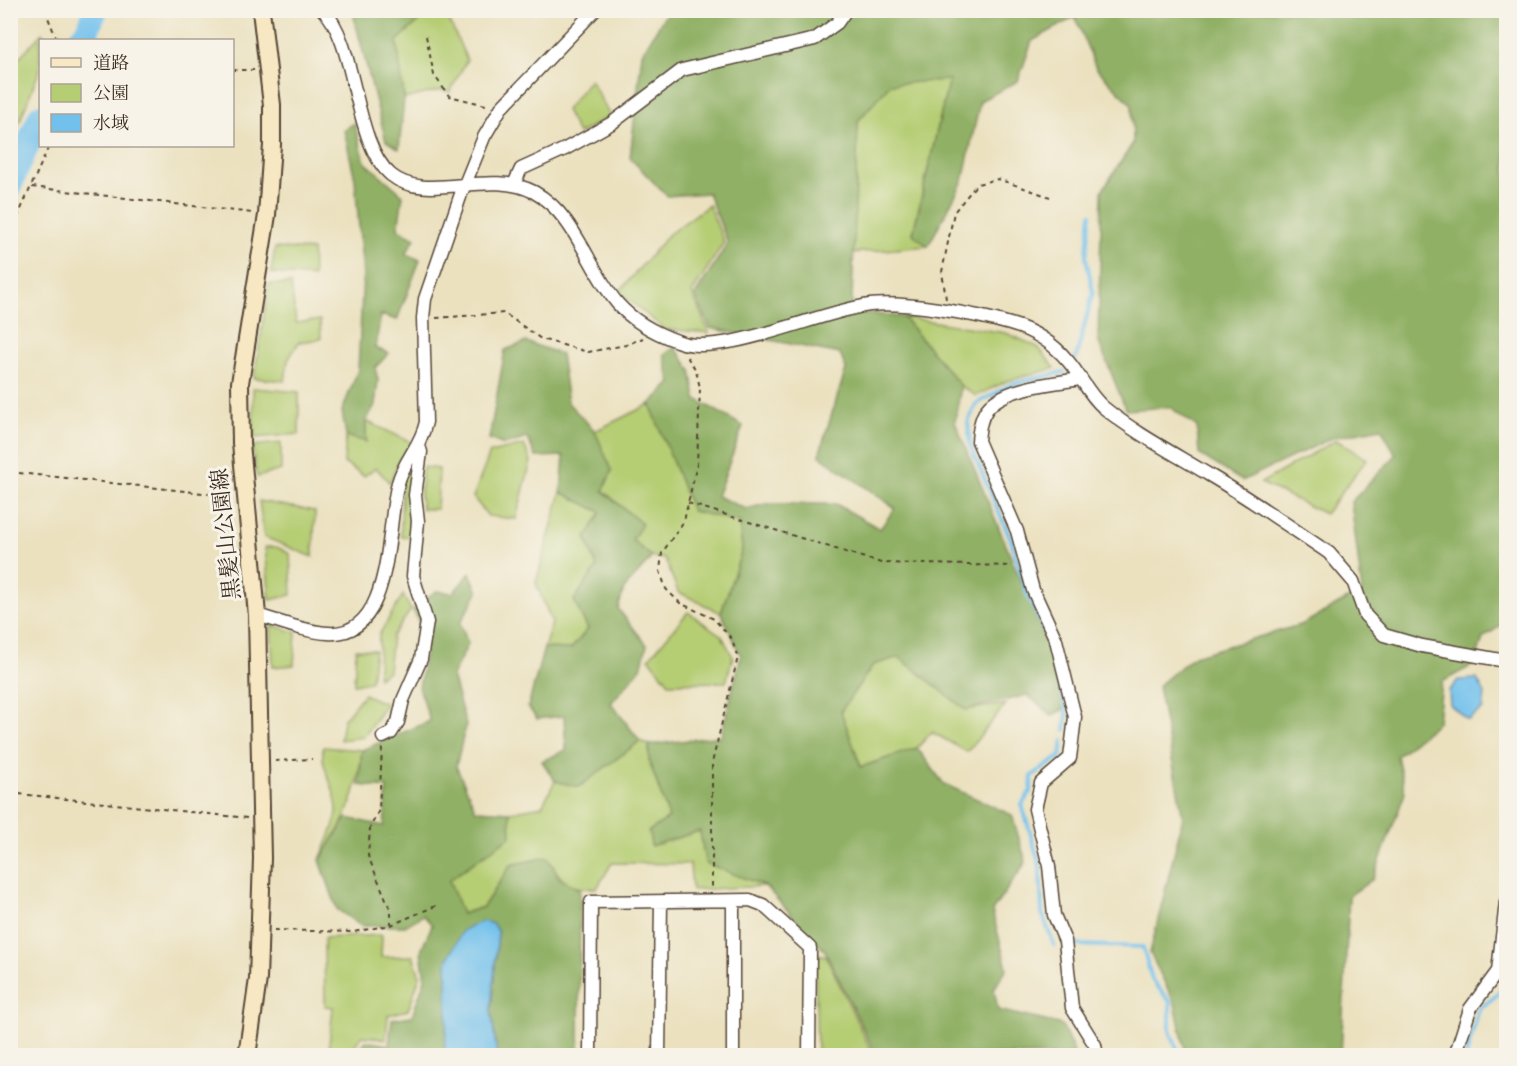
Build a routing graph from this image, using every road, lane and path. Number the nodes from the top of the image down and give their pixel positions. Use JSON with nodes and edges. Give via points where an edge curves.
{"nodes":[{"id":1,"x":45,"y":10,"type":"edge"},
{"id":2,"x":261,"y":10,"type":"edge"},
{"id":3,"x":323,"y":10,"type":"edge"},
{"id":4,"x":595,"y":10,"type":"edge"},
{"id":5,"x":846,"y":10,"type":"edge"},
{"id":6,"x":426,"y":36,"type":"dead end"},
{"id":7,"x":57,"y":39,"type":"edge"},
{"id":8,"x":234,"y":70,"type":"edge"},
{"id":9,"x":269,"y":70,"type":"junction"},
{"id":10,"x":501,"y":108,"type":"junction"},
{"id":11,"x":49,"y":147,"type":"edge"},
{"id":12,"x":465,"y":184,"type":"junction"},
{"id":13,"x":514,"y":184,"type":"junction"},
{"id":14,"x":32,"y":187,"type":"junction"},
{"id":15,"x":1050,"y":197,"type":"dead end"},
{"id":16,"x":267,"y":215,"type":"junction"},
{"id":17,"x":10,"y":234,"type":"edge"},
{"id":18,"x":948,"y":310,"type":"junction"},
{"id":19,"x":423,"y":318,"type":"junction"},
{"id":20,"x":657,"y":333,"type":"junction"},
{"id":21,"x":682,"y":344,"type":"junction"},
{"id":22,"x":1080,"y":379,"type":"junction"},
{"id":23,"x":419,"y":446,"type":"junction"},
{"id":24,"x":10,"y":472,"type":"edge"},
{"id":25,"x":245,"y":495,"type":"junction"},
{"id":26,"x":688,"y":503,"type":"junction"},
{"id":27,"x":1012,"y":566,"type":"dead end"},
{"id":28,"x":257,"y":615,"type":"junction"},
{"id":29,"x":1506,"y":661,"type":"edge"},
{"id":30,"x":383,"y":736,"type":"joint"},
{"id":31,"x":312,"y":759,"type":"dead end"},
{"id":32,"x":260,"y":762,"type":"junction"},
{"id":33,"x":10,"y":794,"type":"edge"},
{"id":34,"x":261,"y":819,"type":"junction"},
{"id":35,"x":712,"y":901,"type":"junction"},
{"id":36,"x":733,"y":901,"type":"junction"},
{"id":37,"x":661,"y":902,"type":"junction"},
{"id":38,"x":1506,"y":902,"type":"edge"},
{"id":39,"x":438,"y":905,"type":"dead end"},
{"id":40,"x":391,"y":925,"type":"junction"},
{"id":41,"x":262,"y":930,"type":"junction"},
{"id":42,"x":247,"y":1056,"type":"edge"},
{"id":43,"x":590,"y":1056,"type":"edge"},
{"id":44,"x":659,"y":1056,"type":"edge"},
{"id":45,"x":733,"y":1056,"type":"edge"},
{"id":46,"x":808,"y":1056,"type":"edge"},
{"id":47,"x":1097,"y":1056,"type":"edge"},
{"id":48,"x":1455,"y":1056,"type":"edge"}],
"edges":[{"from":1,"to":7,"type":"path"},
{"from":2,"to":9,"type":"main road","name":"黒髪山公園線"},
{"from":3,"to":12,"type":"street","via":[[338,33],[368,135],[391,175],[408,184],[430,188]]},
{"from":4,"to":10,"type":"street"},
{"from":5,"to":13,"type":"street","via":[[837,23],[815,39],[682,70],[612,123],[521,169]]},
{"from":6,"to":10,"type":"path","via":[[434,75],[449,96]]},
{"from":8,"to":9,"type":"path"},
{"from":9,"to":16,"type":"main road","name":"黒髪山公園線","via":[[272,145]]},
{"from":10,"to":12,"type":"street","via":[[484,136]]},
{"from":11,"to":14,"type":"path"},
{"from":12,"to":13,"type":"street"},
{"from":12,"to":19,"type":"street","via":[[436,263]]},
{"from":13,"to":20,"type":"street","via":[[554,206],[618,304]]},
{"from":14,"to":16,"type":"path"},
{"from":14,"to":17,"type":"path"},
{"from":15,"to":18,"type":"path","via":[[998,179],[977,184],[954,212],[942,272]]},
{"from":16,"to":25,"type":"main road","name":"黒髪山公園線","via":[[240,383]]},
{"from":18,"to":21,"type":"street","via":[[873,304],[756,336],[704,345]]},
{"from":18,"to":22,"type":"street","via":[[1033,333],[1069,361]]},
{"from":19,"to":20,"type":"path","via":[[504,313],[541,339],[588,352],[626,345]]},
{"from":19,"to":23,"type":"street","via":[[426,422]]},
{"from":20,"to":21,"type":"street"},
{"from":21,"to":26,"type":"path","via":[[696,370],[700,388],[697,464]]},
{"from":22,"to":29,"type":"street","via":[[1101,406],[1132,428],[1234,489],[1329,553],[1353,581],[1365,615],[1384,635]]},
{"from":22,"to":47,"type":"street","via":[[1015,391],[987,408],[979,425],[978,441],[1017,531],[1033,590],[1056,640],[1075,717],[1070,758],[1041,783],[1035,809],[1049,866],[1054,915],[1065,941],[1072,1008],[1095,1045]]},
{"from":23,"to":28,"type":"street","via":[[405,463],[397,484],[380,589],[364,621],[354,629],[326,633]]},
{"from":23,"to":30,"type":"street","via":[[413,576],[427,622],[421,659],[398,722],[391,733]]},
{"from":24,"to":25,"type":"path","via":[[220,496]]},
{"from":25,"to":28,"type":"main road","name":"黒髪山公園線"},
{"from":26,"to":27,"type":"path","via":[[882,563]]},
{"from":26,"to":35,"type":"path","via":[[684,521],[662,553],[660,571],[666,589],[680,603],[714,619],[731,639],[738,657],[712,763]]},
{"from":28,"to":32,"type":"main road","name":"黒髪山公園線"},
{"from":30,"to":40,"type":"path","via":[[379,810],[369,828],[368,856],[391,911]]},
{"from":31,"to":32,"type":"path"},
{"from":32,"to":34,"type":"main road","name":"黒髪山公園線"},
{"from":33,"to":34,"type":"path"},
{"from":34,"to":41,"type":"main road","name":"黒髪山公園線"},
{"from":35,"to":36,"type":"street"},
{"from":35,"to":37,"type":"street"},
{"from":36,"to":45,"type":"street"},
{"from":36,"to":46,"type":"street","via":[[750,900],[763,905],[810,948]]},
{"from":37,"to":43,"type":"street","via":[[591,902]]},
{"from":37,"to":44,"type":"street"},
{"from":38,"to":48,"type":"street","via":[[1498,971],[1470,1010]]},
{"from":39,"to":40,"type":"path"},
{"from":40,"to":41,"type":"path","via":[[353,932]]},
{"from":41,"to":42,"type":"main road","name":"黒髪山公園線","via":[[255,1015]]}]}
